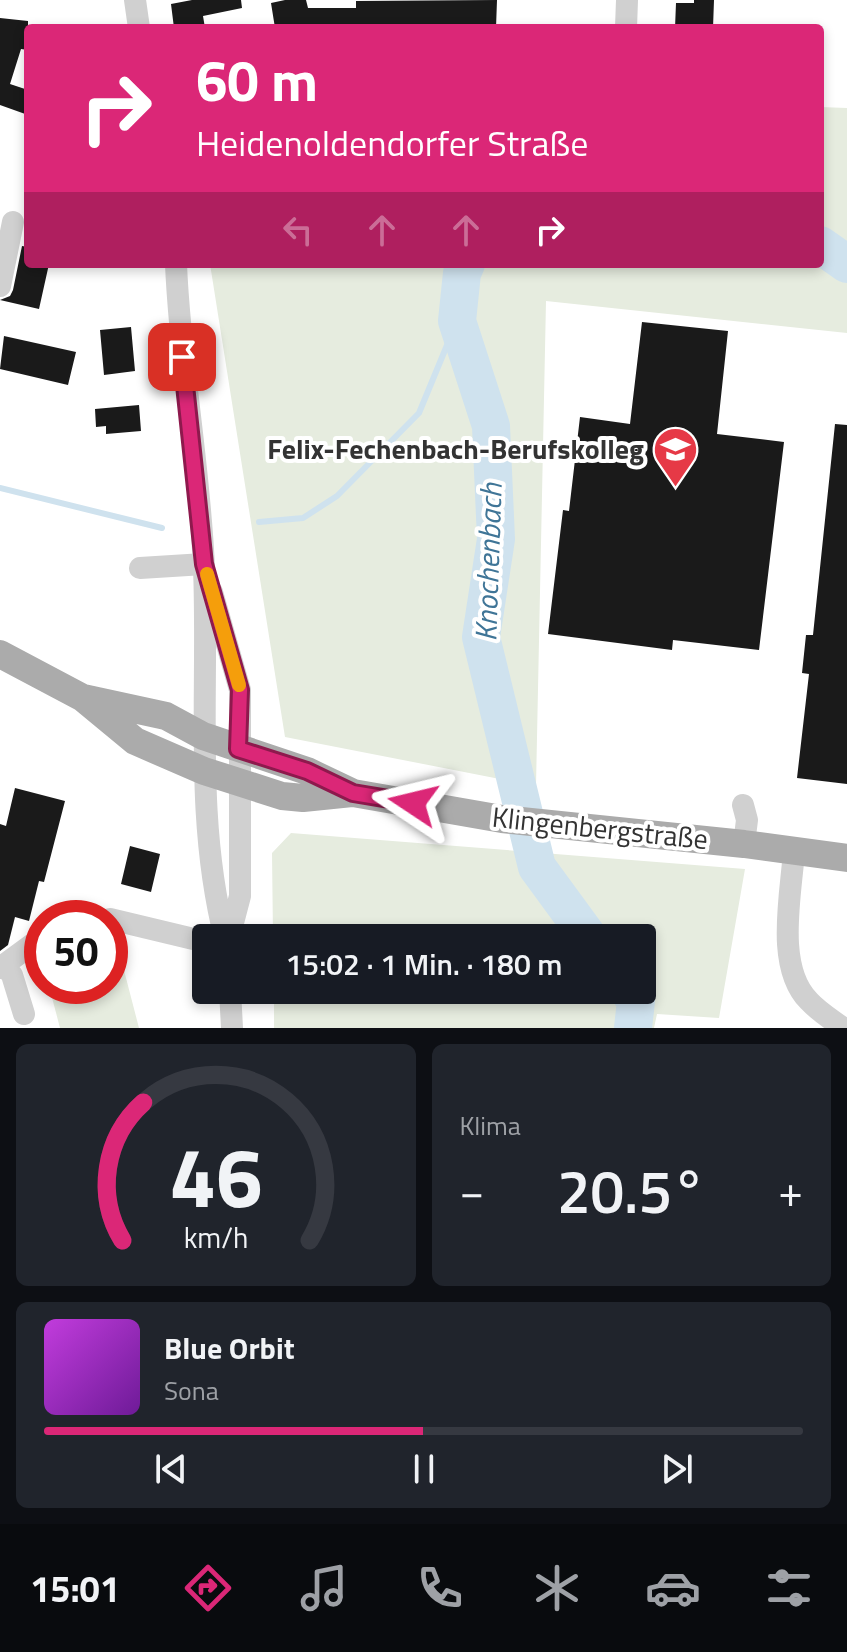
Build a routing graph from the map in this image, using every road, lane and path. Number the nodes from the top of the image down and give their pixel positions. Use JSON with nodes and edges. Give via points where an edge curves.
{"nodes":[{"id":1,"x":135,"y":0,"type":"edge"},
{"id":2,"x":627,"y":0,"type":"edge"},
{"id":3,"x":138,"y":24,"type":"edge"},
{"id":4,"x":626,"y":24,"type":"edge"},
{"id":5,"x":14,"y":222,"type":"edge"},
{"id":6,"x":176,"y":268,"type":"edge"},
{"id":7,"x":0,"y":286,"type":"edge"},
{"id":8,"x":204,"y":564,"type":"junction"},
{"id":9,"x":140,"y":568,"type":"dead end"},
{"id":10,"x":0,"y":654,"type":"edge"},
{"id":11,"x":83,"y":698,"type":"junction"},
{"id":12,"x":203,"y":736,"type":"junction"},
{"id":13,"x":238,"y":749,"type":"junction"},
{"id":14,"x":204,"y":771,"type":"junction"},
{"id":15,"x":240,"y":783,"type":"junction"},
{"id":16,"x":353,"y":793,"type":"junction"},
{"id":17,"x":743,"y":805,"type":"dead end"},
{"id":18,"x":744,"y":844,"type":"junction"},
{"id":19,"x":794,"y":851,"type":"junction"},
{"id":20,"x":847,"y":858,"type":"edge"},
{"id":21,"x":128,"y":923,"type":"edge"},
{"id":22,"x":223,"y":924,"type":"edge"},
{"id":23,"x":231,"y":924,"type":"edge"},
{"id":24,"x":192,"y":939,"type":"edge"},
{"id":25,"x":24,"y":950,"type":"edge"},
{"id":26,"x":2,"y":967,"type":"edge"},
{"id":27,"x":231,"y":1004,"type":"edge"},
{"id":28,"x":24,"y":1014,"type":"dead end"},
{"id":29,"x":232,"y":1028,"type":"edge"},
{"id":30,"x":843,"y":1028,"type":"edge"}],
"edges":[{"from":1,"to":3,"type":"street"},
{"from":2,"to":4,"type":"street"},
{"from":5,"to":7,"type":"street"},
{"from":6,"to":8,"type":"street"},
{"from":8,"to":9,"type":"street"},
{"from":8,"to":12,"type":"street"},
{"from":8,"to":13,"type":"street","via":[[240,690]]},
{"from":10,"to":11,"type":"main road","name":"Klingenbergstraße"},
{"from":11,"to":12,"type":"main road","name":"Klingenbergstraße","via":[[166,716]]},
{"from":11,"to":14,"type":"main road","name":"Klingenbergstraße","via":[[135,741]]},
{"from":12,"to":13,"type":"main road","name":"Klingenbergstraße"},
{"from":12,"to":14,"type":"street"},
{"from":13,"to":15,"type":"street"},
{"from":13,"to":16,"type":"main road","name":"Klingenbergstraße","via":[[307,771]]},
{"from":14,"to":15,"type":"main road","name":"Klingenbergstraße"},
{"from":14,"to":22,"type":"street"},
{"from":15,"to":16,"type":"main road","name":"Klingenbergstraße","via":[[303,798]]},
{"from":15,"to":23,"type":"street","via":[[240,896]]},
{"from":16,"to":18,"type":"main road","name":"Klingenbergstraße","via":[[502,819]]},
{"from":17,"to":18,"type":"street"},
{"from":18,"to":19,"type":"main road","name":"Klingenbergstraße"},
{"from":19,"to":20,"type":"main road","name":"Klingenbergstraße"},
{"from":19,"to":30,"type":"street","via":[[789,968],[807,999]]},
{"from":21,"to":24,"type":"street"},
{"from":25,"to":26,"type":"street"},
{"from":26,"to":28,"type":"street","via":[[12,975]]},
{"from":27,"to":29,"type":"street"}]}
